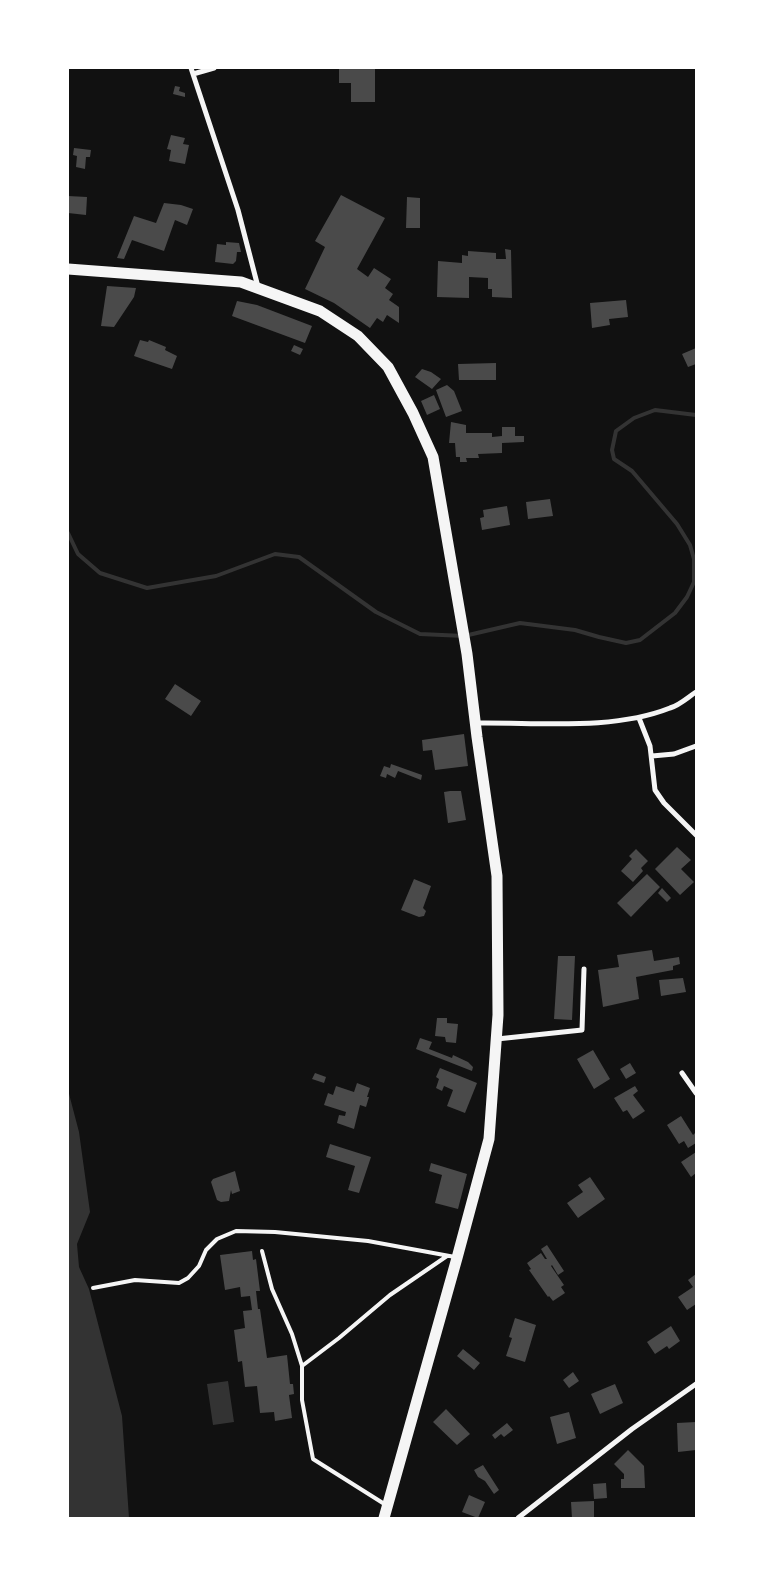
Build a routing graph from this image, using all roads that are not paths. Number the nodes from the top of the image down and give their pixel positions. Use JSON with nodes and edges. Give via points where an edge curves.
{"nodes":[{"id":1,"x":191,"y":68,"type":"edge"},
{"id":2,"x":214,"y":68,"type":"edge"},
{"id":3,"x":193,"y":74,"type":"junction"},
{"id":4,"x":68,"y":269,"type":"edge"},
{"id":5,"x":258,"y":287,"type":"junction"},
{"id":6,"x":696,"y":692,"type":"edge"},
{"id":7,"x":640,"y":718,"type":"junction"},
{"id":8,"x":476,"y":723,"type":"junction"},
{"id":9,"x":696,"y":746,"type":"edge"},
{"id":10,"x":652,"y":756,"type":"junction"},
{"id":11,"x":696,"y":835,"type":"edge"},
{"id":12,"x":584,"y":969,"type":"dead end"},
{"id":13,"x":496,"y":1039,"type":"junction"},
{"id":14,"x":682,"y":1073,"type":"dead end"},
{"id":15,"x":696,"y":1093,"type":"edge"},
{"id":16,"x":262,"y":1251,"type":"dead end"},
{"id":17,"x":452,"y":1257,"type":"junction"},
{"id":18,"x":93,"y":1288,"type":"dead end"},
{"id":19,"x":302,"y":1366,"type":"junction"},
{"id":20,"x":696,"y":1384,"type":"edge"},
{"id":21,"x":388,"y":1506,"type":"junction"},
{"id":22,"x":384,"y":1518,"type":"edge"},
{"id":23,"x":518,"y":1518,"type":"edge"}],
"edges":[{"from":1,"to":3,"type":"street"},
{"from":2,"to":3,"type":"street"},
{"from":3,"to":5,"type":"street","via":[[238,210]]},
{"from":4,"to":5,"type":"main road","via":[[241,282]]},
{"from":5,"to":8,"type":"main road","via":[[320,311],[358,336],[388,367],[413,413],[433,457]]},
{"from":6,"to":7,"type":"street","via":[[672,708]]},
{"from":7,"to":8,"type":"street","via":[[602,723]]},
{"from":7,"to":10,"type":"street"},
{"from":8,"to":13,"type":"main road","via":[[497,876]]},
{"from":9,"to":10,"type":"street","via":[[674,754]]},
{"from":10,"to":11,"type":"street","via":[[655,790]]},
{"from":12,"to":13,"type":"street","via":[[582,1030]]},
{"from":13,"to":17,"type":"main road","via":[[489,1139]]},
{"from":14,"to":15,"type":"street"},
{"from":16,"to":19,"type":"lane","via":[[272,1289]]},
{"from":17,"to":18,"type":"lane","via":[[368,1242],[236,1231],[217,1239],[206,1250],[199,1266],[179,1283],[135,1280]]},
{"from":17,"to":19,"type":"lane","via":[[390,1295]]},
{"from":17,"to":21,"type":"main road"},
{"from":19,"to":21,"type":"lane","via":[[302,1400],[313,1459]]},
{"from":20,"to":23,"type":"street"},
{"from":21,"to":22,"type":"main road"}]}
